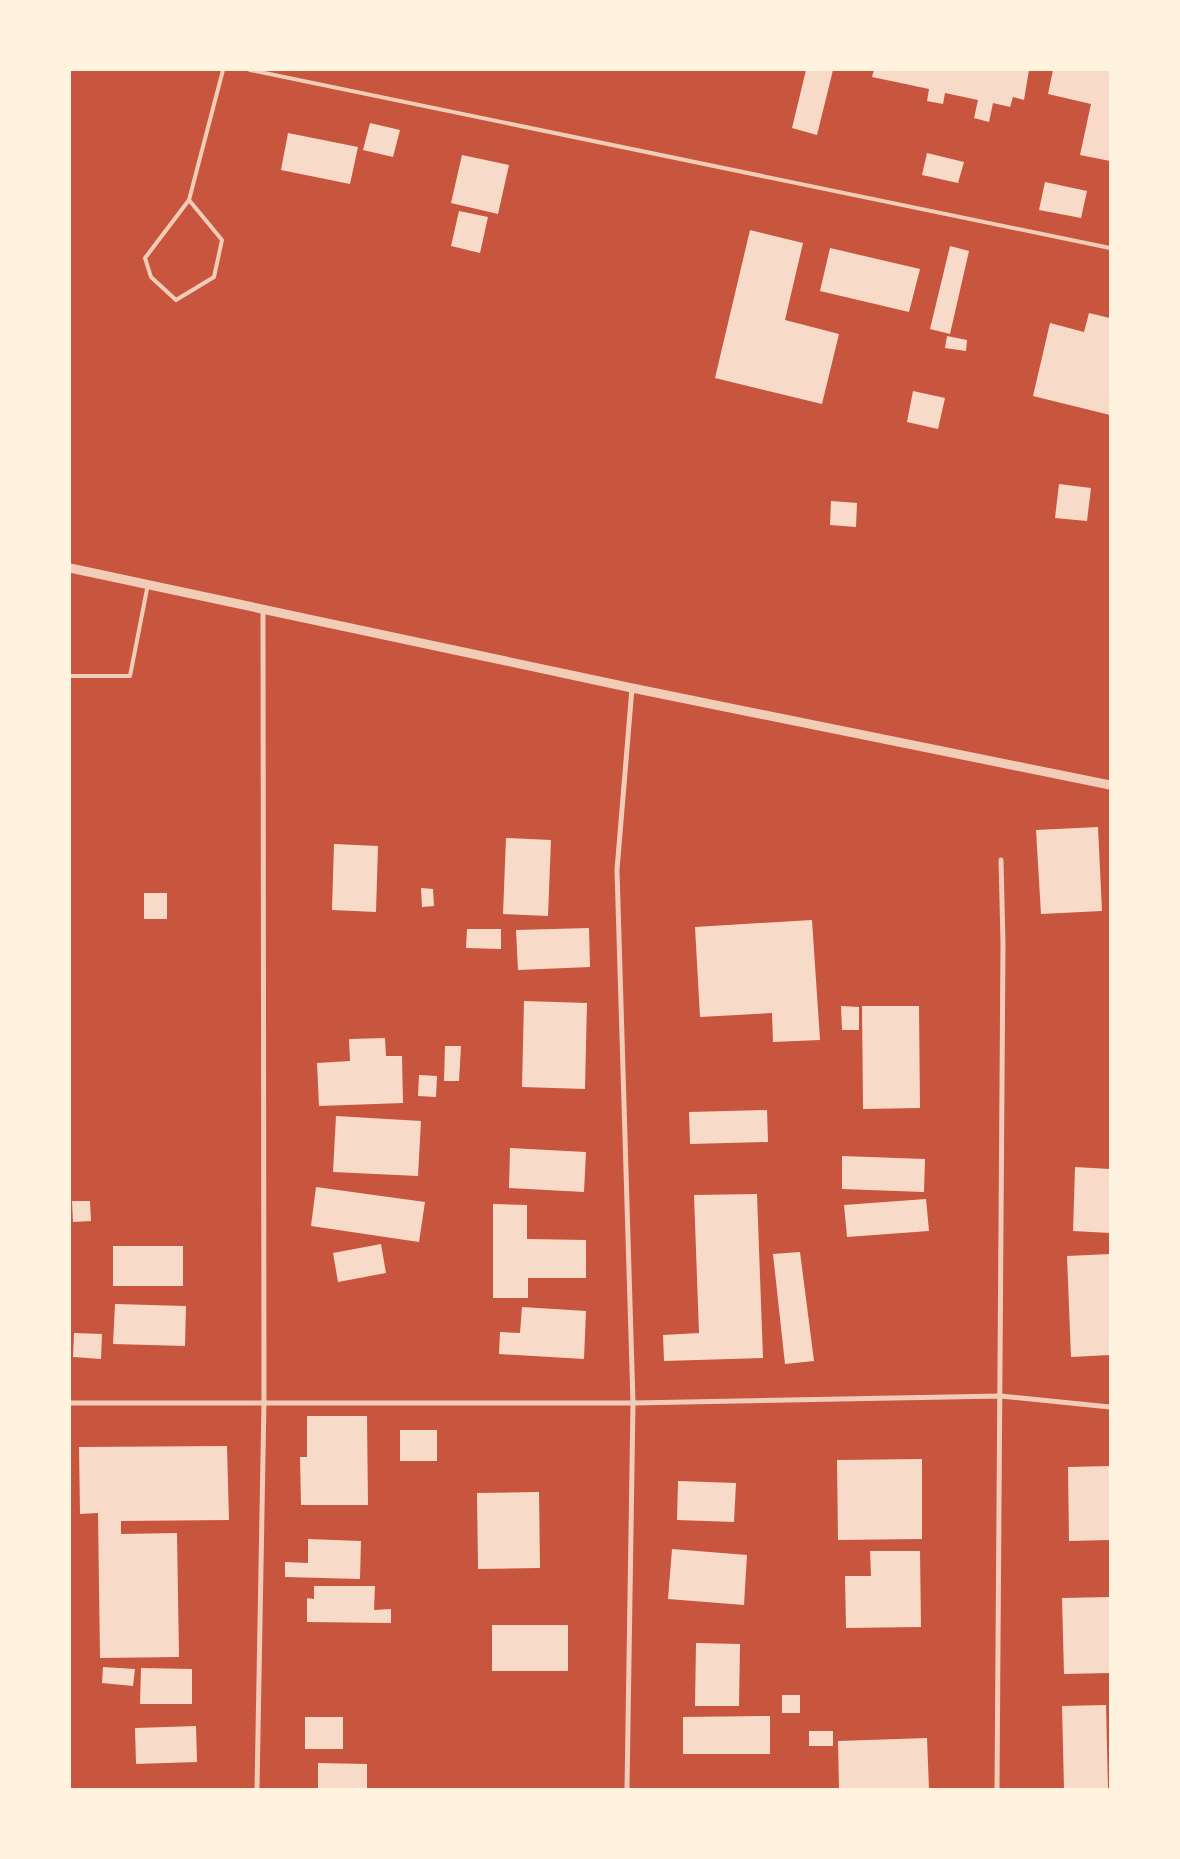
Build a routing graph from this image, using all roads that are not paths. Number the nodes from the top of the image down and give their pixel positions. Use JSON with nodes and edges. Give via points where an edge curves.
{"nodes":[{"id":1,"x":223,"y":70,"type":"edge"},
{"id":2,"x":250,"y":70,"type":"edge"},
{"id":3,"x":189,"y":200,"type":"junction"},
{"id":4,"x":1110,"y":248,"type":"edge"},
{"id":5,"x":70,"y":568,"type":"edge"},
{"id":6,"x":148,"y":584,"type":"junction"},
{"id":7,"x":263,"y":609,"type":"junction"},
{"id":8,"x":70,"y":676,"type":"edge"},
{"id":9,"x":632,"y":688,"type":"junction"},
{"id":10,"x":1110,"y":785,"type":"edge"},
{"id":11,"x":1001,"y":860,"type":"dead end"},
{"id":12,"x":1000,"y":1396,"type":"junction"},
{"id":13,"x":264,"y":1402,"type":"junction"},
{"id":14,"x":70,"y":1403,"type":"edge"},
{"id":15,"x":633,"y":1403,"type":"junction"},
{"id":16,"x":1110,"y":1407,"type":"edge"},
{"id":17,"x":257,"y":1789,"type":"edge"},
{"id":18,"x":627,"y":1789,"type":"edge"},
{"id":19,"x":997,"y":1789,"type":"edge"}],
"edges":[{"from":1,"to":3,"type":"lane"},
{"from":2,"to":4,"type":"lane"},
{"from":3,"to":3,"type":"lane","via":[[145,258],[151,277],[176,300],[214,276],[222,240]]},
{"from":5,"to":6,"type":"street"},
{"from":6,"to":7,"type":"street"},
{"from":6,"to":8,"type":"lane","via":[[130,676]]},
{"from":7,"to":9,"type":"street"},
{"from":7,"to":13,"type":"street"},
{"from":9,"to":10,"type":"street"},
{"from":9,"to":15,"type":"street","via":[[617,870]]},
{"from":11,"to":12,"type":"street","via":[[1004,943]]},
{"from":12,"to":15,"type":"street"},
{"from":12,"to":16,"type":"street"},
{"from":12,"to":19,"type":"street"},
{"from":13,"to":14,"type":"street"},
{"from":13,"to":15,"type":"street"},
{"from":13,"to":17,"type":"street"},
{"from":15,"to":18,"type":"street"}]}
